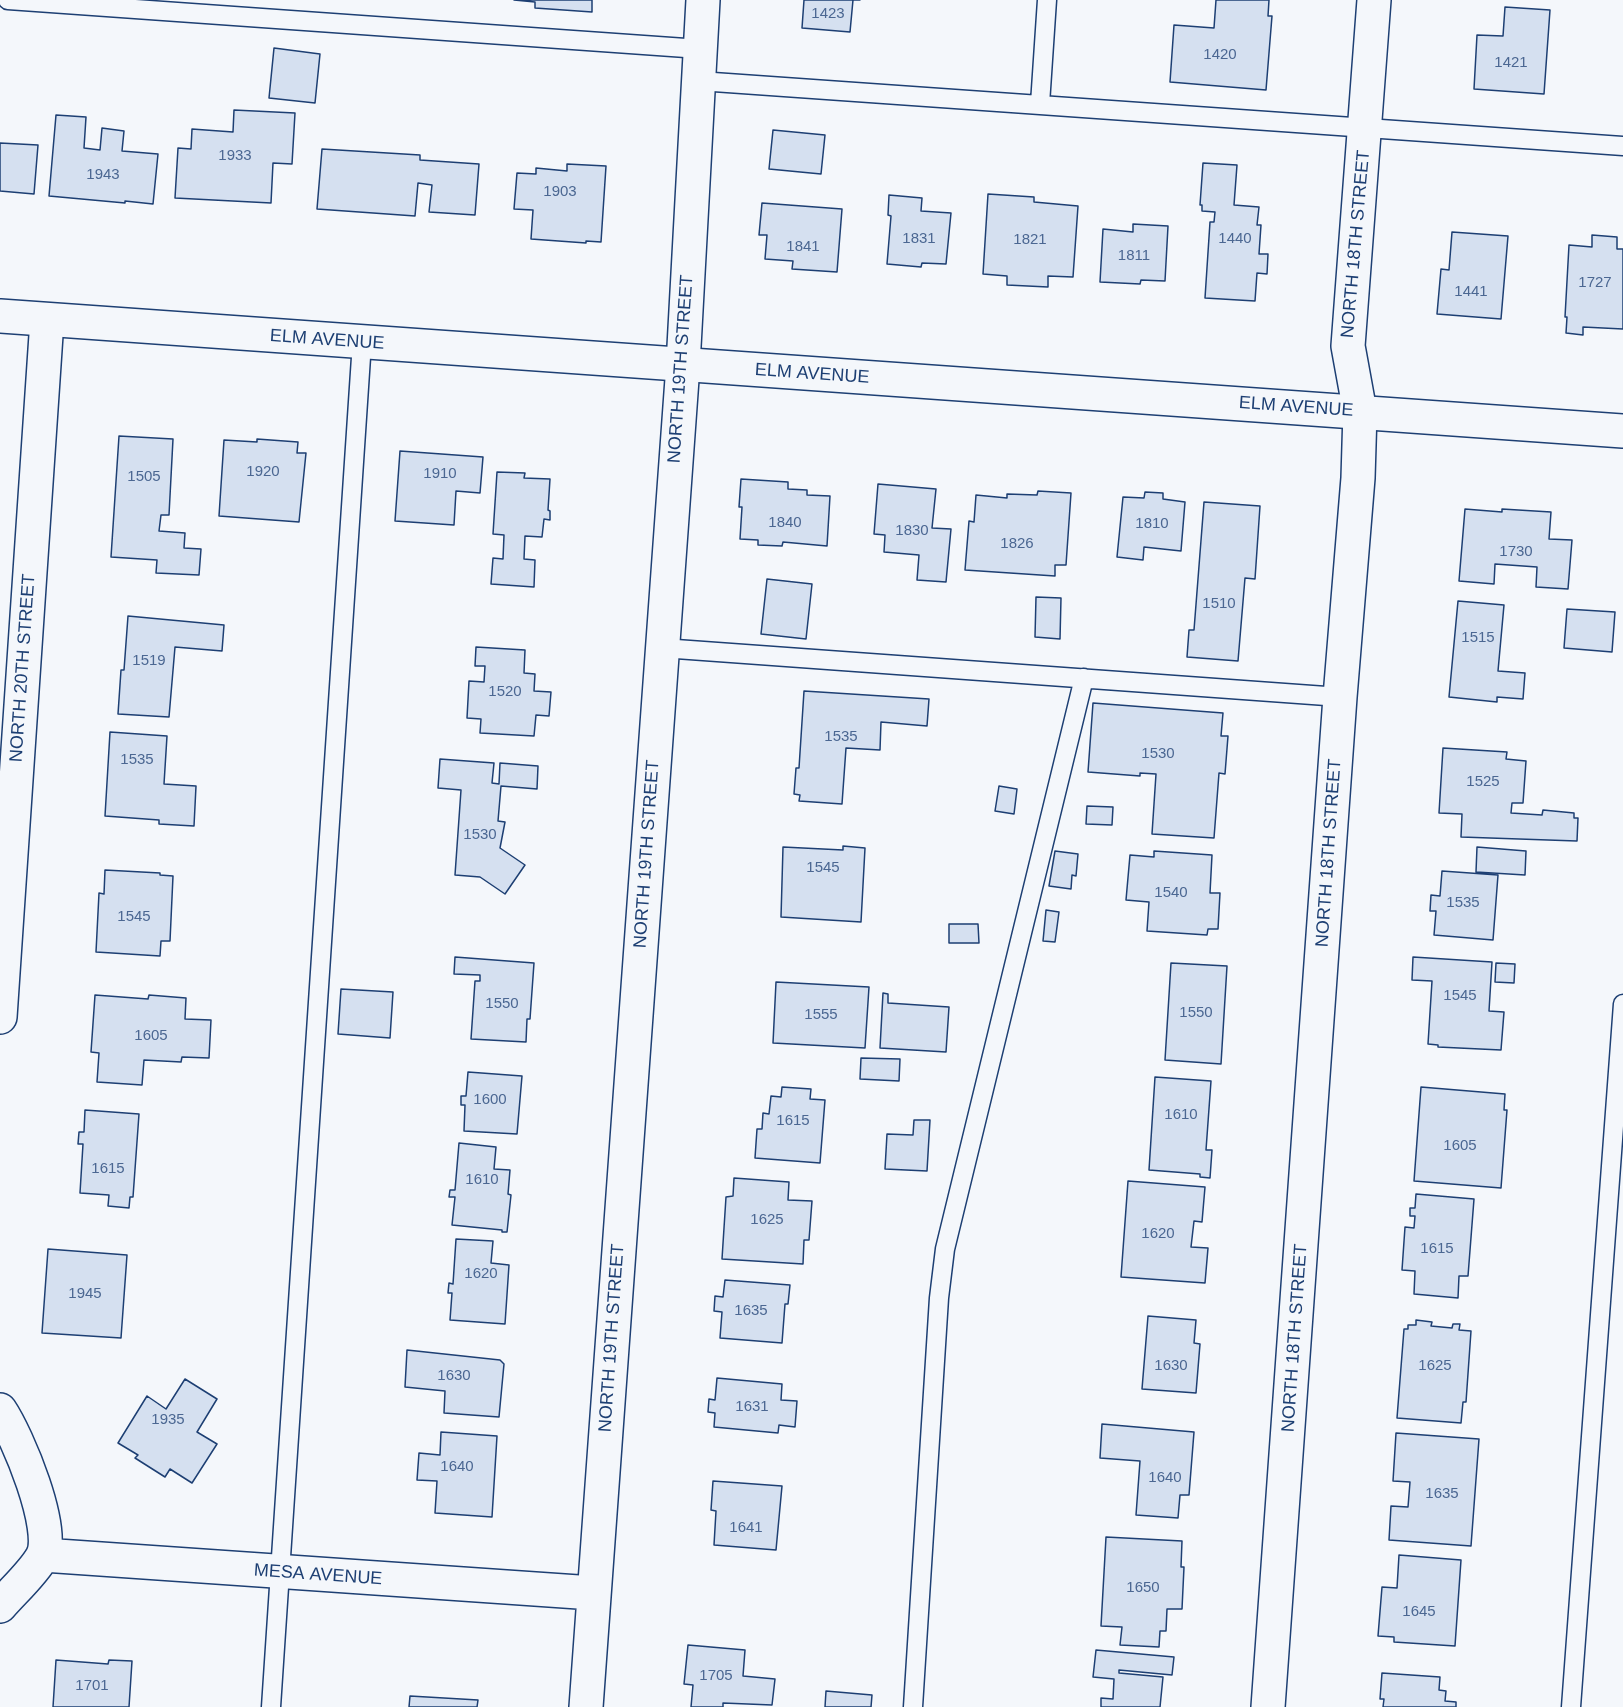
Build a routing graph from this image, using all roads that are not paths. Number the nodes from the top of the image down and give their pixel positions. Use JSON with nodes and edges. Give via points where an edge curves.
{"nodes":[{"id":1,"x":8,"y":0,"type":"edge"},
{"id":2,"x":703,"y":0,"type":"edge"},
{"id":3,"x":1047,"y":0,"type":"edge"},
{"id":4,"x":1374,"y":0,"type":"edge"},
{"id":5,"x":700,"y":65,"type":"junction"},
{"id":6,"x":1041,"y":104,"type":"junction"},
{"id":7,"x":1365,"y":127,"type":"junction"},
{"id":8,"x":1623,"y":146,"type":"edge"},
{"id":9,"x":0,"y":316,"type":"edge"},
{"id":10,"x":47,"y":320,"type":"junction"},
{"id":11,"x":362,"y":342,"type":"junction"},
{"id":12,"x":683,"y":364,"type":"junction"},
{"id":13,"x":1360,"y":412,"type":"junction"},
{"id":14,"x":1623,"y":431,"type":"edge"},
{"id":15,"x":662,"y":648,"type":"junction"},
{"id":16,"x":1084,"y":678,"type":"junction"},
{"id":17,"x":1340,"y":697,"type":"junction"},
{"id":18,"x":1623,"y":1004,"type":"edge"},
{"id":19,"x":0,"y":1017,"type":"edge"},
{"id":20,"x":0,"y":1410,"type":"edge"},
{"id":21,"x":22,"y":1570,"type":"edge"},
{"id":22,"x":280,"y":1573,"type":"junction"},
{"id":23,"x":593,"y":1593,"type":"junction"},
{"id":24,"x":0,"y":1606,"type":"edge"},
{"id":25,"x":271,"y":1707,"type":"edge"},
{"id":26,"x":586,"y":1707,"type":"edge"},
{"id":27,"x":913,"y":1707,"type":"edge"},
{"id":28,"x":1269,"y":1707,"type":"edge"},
{"id":29,"x":1571,"y":1707,"type":"edge"}],
"edges":[{"from":1,"to":5,"type":"lane"},
{"from":2,"to":5,"type":"street","name":"NORTH 19TH STREET"},
{"from":3,"to":6,"type":"lane"},
{"from":4,"to":7,"type":"street","name":"NORTH 18TH STREET"},
{"from":5,"to":6,"type":"lane"},
{"from":5,"to":12,"type":"street","name":"NORTH 19TH STREET"},
{"from":6,"to":7,"type":"lane"},
{"from":7,"to":8,"type":"lane"},
{"from":7,"to":13,"type":"street","name":"NORTH 18TH STREET","via":[[1348,346]]},
{"from":9,"to":10,"type":"street","name":"ELM AVENUE"},
{"from":10,"to":11,"type":"street","name":"ELM AVENUE"},
{"from":10,"to":19,"type":"street","name":"NORTH 20TH STREET"},
{"from":11,"to":12,"type":"street","name":"ELM AVENUE"},
{"from":11,"to":22,"type":"lane"},
{"from":12,"to":13,"type":"street","name":"ELM AVENUE"},
{"from":12,"to":15,"type":"street","name":"NORTH 19TH STREET"},
{"from":13,"to":14,"type":"street","name":"ELM AVENUE"},
{"from":13,"to":17,"type":"street","name":"NORTH 18TH STREET"},
{"from":15,"to":16,"type":"lane"},
{"from":15,"to":23,"type":"street","name":"NORTH 19TH STREET"},
{"from":16,"to":17,"type":"lane"},
{"from":16,"to":27,"type":"lane","via":[[945,1249]]},
{"from":17,"to":28,"type":"street","name":"NORTH 18TH STREET"},
{"from":18,"to":29,"type":"lane"},
{"from":20,"to":21,"type":"street","via":[[32,1478],[45,1526]]},
{"from":21,"to":22,"type":"street","name":"MESA AVENUE"},
{"from":21,"to":24,"type":"street"},
{"from":22,"to":23,"type":"street","name":"MESA AVENUE"},
{"from":22,"to":25,"type":"lane"},
{"from":23,"to":26,"type":"street","name":"NORTH 19TH STREET"}]}
